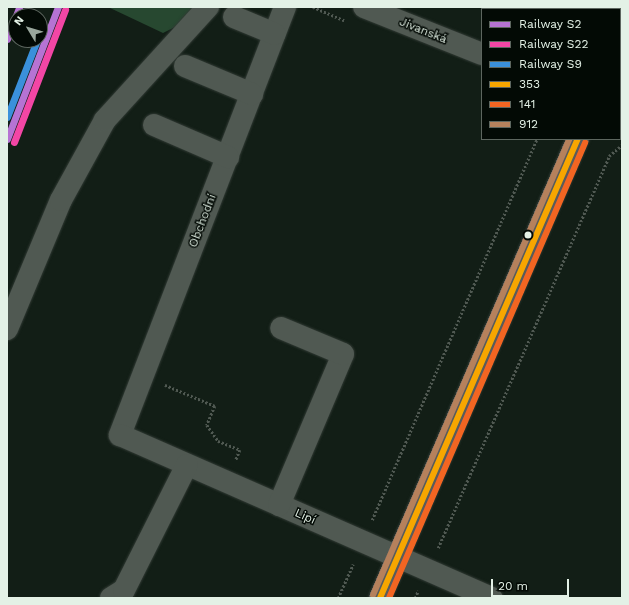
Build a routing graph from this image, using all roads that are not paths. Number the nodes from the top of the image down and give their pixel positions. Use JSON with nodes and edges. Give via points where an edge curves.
{"nodes":[{"id":1,"x":208,"y":7,"type":"edge"},
{"id":2,"x":286,"y":7,"type":"edge"},
{"id":3,"x":378,"y":10,"type":"edge"},
{"id":4,"x":234,"y":17,"type":"dead end"},
{"id":5,"x":275,"y":34,"type":"junction"},
{"id":6,"x":481,"y":54,"type":"edge"},
{"id":7,"x":185,"y":66,"type":"dead end"},
{"id":8,"x":252,"y":94,"type":"junction"},
{"id":9,"x":154,"y":125,"type":"dead end"},
{"id":10,"x":578,"y":140,"type":"edge"},
{"id":11,"x":228,"y":157,"type":"junction"},
{"id":12,"x":280,"y":328,"type":"dead end"},
{"id":13,"x":7,"y":329,"type":"edge"},
{"id":14,"x":120,"y":435,"type":"joint"},
{"id":15,"x":187,"y":465,"type":"junction"},
{"id":16,"x":279,"y":505,"type":"junction"},
{"id":17,"x":397,"y":557,"type":"junction"},
{"id":18,"x":111,"y":598,"type":"edge"},
{"id":19,"x":380,"y":598,"type":"edge"},
{"id":20,"x":492,"y":598,"type":"edge"}],
"edges":[{"from":1,"to":13,"type":"street","via":[[105,120],[61,200]]},
{"from":2,"to":5,"type":"street","name":"Obchodní"},
{"from":3,"to":6,"type":"street","name":"Jívanská"},
{"from":4,"to":5,"type":"street"},
{"from":5,"to":8,"type":"street","name":"Obchodní"},
{"from":7,"to":8,"type":"street"},
{"from":8,"to":11,"type":"street","name":"Obchodní"},
{"from":9,"to":11,"type":"street"},
{"from":10,"to":17,"type":"main road"},
{"from":11,"to":14,"type":"street","name":"Obchodní"},
{"from":12,"to":16,"type":"street","via":[[343,354]]},
{"from":14,"to":15,"type":"street","name":"Lipí"},
{"from":15,"to":16,"type":"street","name":"Lipí"},
{"from":15,"to":18,"type":"street","via":[[124,590]]},
{"from":16,"to":17,"type":"street","name":"Lipí"},
{"from":17,"to":19,"type":"main road"},
{"from":17,"to":20,"type":"street","name":"Lipí"}]}
